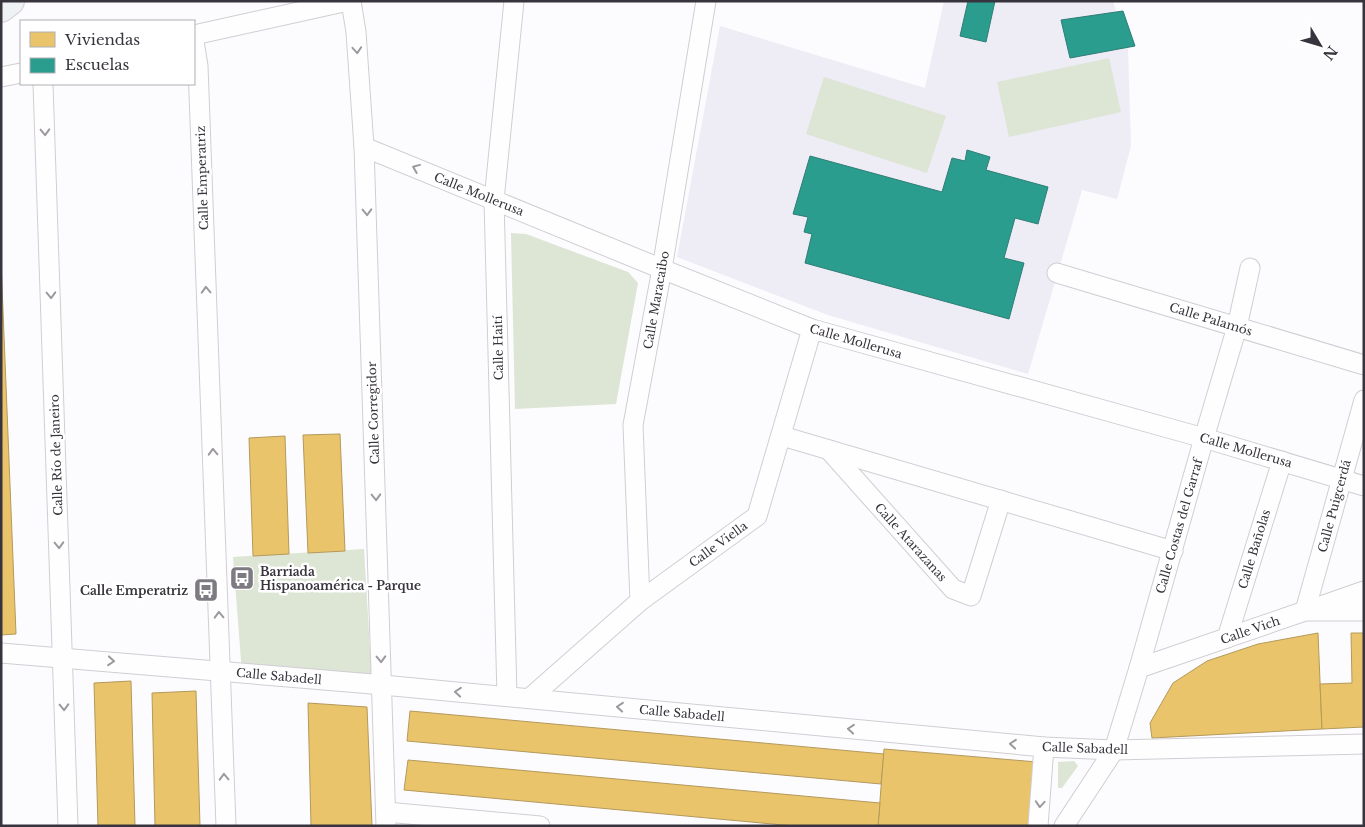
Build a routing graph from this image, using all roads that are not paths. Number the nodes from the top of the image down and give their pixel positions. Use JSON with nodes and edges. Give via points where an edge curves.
{"nodes":[{"id":1,"x":10,"y":1,"type":"edge"},
{"id":2,"x":350,"y":1,"type":"edge"},
{"id":3,"x":514,"y":1,"type":"edge"},
{"id":4,"x":706,"y":1,"type":"edge"},
{"id":5,"x":1,"y":8,"type":"edge"},
{"id":6,"x":195,"y":35,"type":"edge"},
{"id":7,"x":195,"y":46,"type":"edge"},
{"id":8,"x":20,"y":72,"type":"edge"},
{"id":9,"x":1,"y":77,"type":"edge"},
{"id":10,"x":44,"y":85,"type":"edge"},
{"id":11,"x":364,"y":147,"type":"junction"},
{"id":12,"x":494,"y":200,"type":"junction"},
{"id":13,"x":1250,"y":268,"type":"dead end"},
{"id":14,"x":662,"y":270,"type":"junction"},
{"id":15,"x":1058,"y":273,"type":"dead end"},
{"id":16,"x":1237,"y":327,"type":"junction"},
{"id":17,"x":812,"y":329,"type":"junction"},
{"id":18,"x":1364,"y":365,"type":"edge"},
{"id":19,"x":1364,"y":400,"type":"edge"},
{"id":20,"x":782,"y":436,"type":"junction"},
{"id":21,"x":1204,"y":438,"type":"junction"},
{"id":22,"x":829,"y":450,"type":"junction"},
{"id":23,"x":1282,"y":461,"type":"junction"},
{"id":24,"x":1342,"y":479,"type":"junction"},
{"id":25,"x":1364,"y":486,"type":"edge"},
{"id":26,"x":1001,"y":500,"type":"junction"},
{"id":27,"x":1173,"y":551,"type":"junction"},
{"id":28,"x":1364,"y":591,"type":"edge"},
{"id":29,"x":640,"y":602,"type":"junction"},
{"id":30,"x":1305,"y":611,"type":"junction"},
{"id":31,"x":1364,"y":611,"type":"edge"},
{"id":32,"x":1227,"y":638,"type":"junction"},
{"id":33,"x":1,"y":653,"type":"edge"},
{"id":34,"x":62,"y":657,"type":"junction"},
{"id":35,"x":1139,"y":668,"type":"junction"},
{"id":36,"x":221,"y":671,"type":"junction"},
{"id":37,"x":382,"y":684,"type":"junction"},
{"id":38,"x":507,"y":696,"type":"junction"},
{"id":39,"x":530,"y":698,"type":"junction"},
{"id":40,"x":1364,"y":744,"type":"edge"},
{"id":41,"x":1044,"y":747,"type":"junction"},
{"id":42,"x":1114,"y":750,"type":"junction"},
{"id":43,"x":386,"y":819,"type":"edge"},
{"id":44,"x":68,"y":826,"type":"edge"},
{"id":45,"x":226,"y":826,"type":"edge"},
{"id":46,"x":540,"y":826,"type":"edge"},
{"id":47,"x":1038,"y":826,"type":"edge"},
{"id":48,"x":1064,"y":826,"type":"edge"}],
"edges":[{"from":1,"to":5,"type":"street"},
{"from":2,"to":6,"type":"street"},
{"from":2,"to":11,"type":"street","name":"Calle Corregidor","one_way":true,"via":[[356,32]]},
{"from":3,"to":12,"type":"street","name":"Calle Haití"},
{"from":4,"to":14,"type":"street","name":"Calle Maracaibo"},
{"from":36,"to":7,"type":"street","name":"Calle Emperatriz","one_way":true},
{"from":8,"to":9,"type":"street"},
{"from":10,"to":34,"type":"street","name":"Calle Río de Janeiro","one_way":true},
{"from":12,"to":11,"type":"street","name":"Calle Mollerusa","one_way":true},
{"from":11,"to":37,"type":"street","name":"Calle Corregidor","one_way":true},
{"from":12,"to":14,"type":"street","name":"Calle Mollerusa"},
{"from":12,"to":38,"type":"street","name":"Calle Haití"},
{"from":13,"to":16,"type":"street","name":"Calle Costas del Garraf"},
{"from":14,"to":17,"type":"street","name":"Calle Mollerusa"},
{"from":14,"to":29,"type":"street","name":"Calle Maracaibo","via":[[633,425]]},
{"from":15,"to":16,"type":"street","name":"Calle Palamós"},
{"from":16,"to":18,"type":"street","name":"Calle Palamós"},
{"from":16,"to":21,"type":"street","name":"Calle Costas del Garraf"},
{"from":17,"to":20,"type":"street","name":"Calle Viella"},
{"from":17,"to":21,"type":"street","name":"Calle Mollerusa"},
{"from":19,"to":24,"type":"street","name":"Calle Puigcerdá"},
{"from":20,"to":22,"type":"street"},
{"from":20,"to":29,"type":"street","name":"Calle Viella","via":[[757,516]]},
{"from":21,"to":23,"type":"street","name":"Calle Mollerusa"},
{"from":21,"to":27,"type":"street","name":"Calle Costas del Garraf"},
{"from":22,"to":26,"type":"street"},
{"from":22,"to":26,"type":"street","name":"Calle Atarazanas","via":[[953,589],[971,596]]},
{"from":23,"to":24,"type":"street","name":"Calle Mollerusa"},
{"from":23,"to":32,"type":"street","name":"Calle Bañolas"},
{"from":24,"to":25,"type":"street","name":"Calle Mollerusa"},
{"from":24,"to":30,"type":"street","name":"Calle Puigcerdá"},
{"from":26,"to":27,"type":"street"},
{"from":27,"to":35,"type":"street","name":"Calle Costas del Garraf"},
{"from":28,"to":30,"type":"street"},
{"from":29,"to":39,"type":"street","name":"Calle Viella"},
{"from":30,"to":31,"type":"street","name":"Calle Vich"},
{"from":30,"to":32,"type":"street","name":"Calle Vich"},
{"from":32,"to":35,"type":"street","name":"Calle Vich"},
{"from":33,"to":34,"type":"street","name":"Calle Sabadell"},
{"from":34,"to":36,"type":"street","name":"Calle Sabadell","one_way":true},
{"from":34,"to":44,"type":"street","name":"Calle Río de Janeiro","one_way":true},
{"from":35,"to":42,"type":"street","name":"Calle Costas del Garraf"},
{"from":36,"to":37,"type":"street","name":"Calle Sabadell"},
{"from":45,"to":36,"type":"street","name":"Calle Emperatriz","one_way":true},
{"from":38,"to":37,"type":"street","name":"Calle Sabadell","one_way":true},
{"from":37,"to":43,"type":"street","name":"Calle Corregidor"},
{"from":38,"to":39,"type":"street","name":"Calle Sabadell"},
{"from":41,"to":39,"type":"street","name":"Calle Sabadell","one_way":true},
{"from":40,"to":42,"type":"street","name":"Calle Sabadell"},
{"from":41,"to":42,"type":"street","name":"Calle Sabadell"},
{"from":41,"to":47,"type":"street","one_way":true},
{"from":42,"to":48,"type":"street","name":"Calle Costas del Garraf"},
{"from":43,"to":46,"type":"street"}]}
